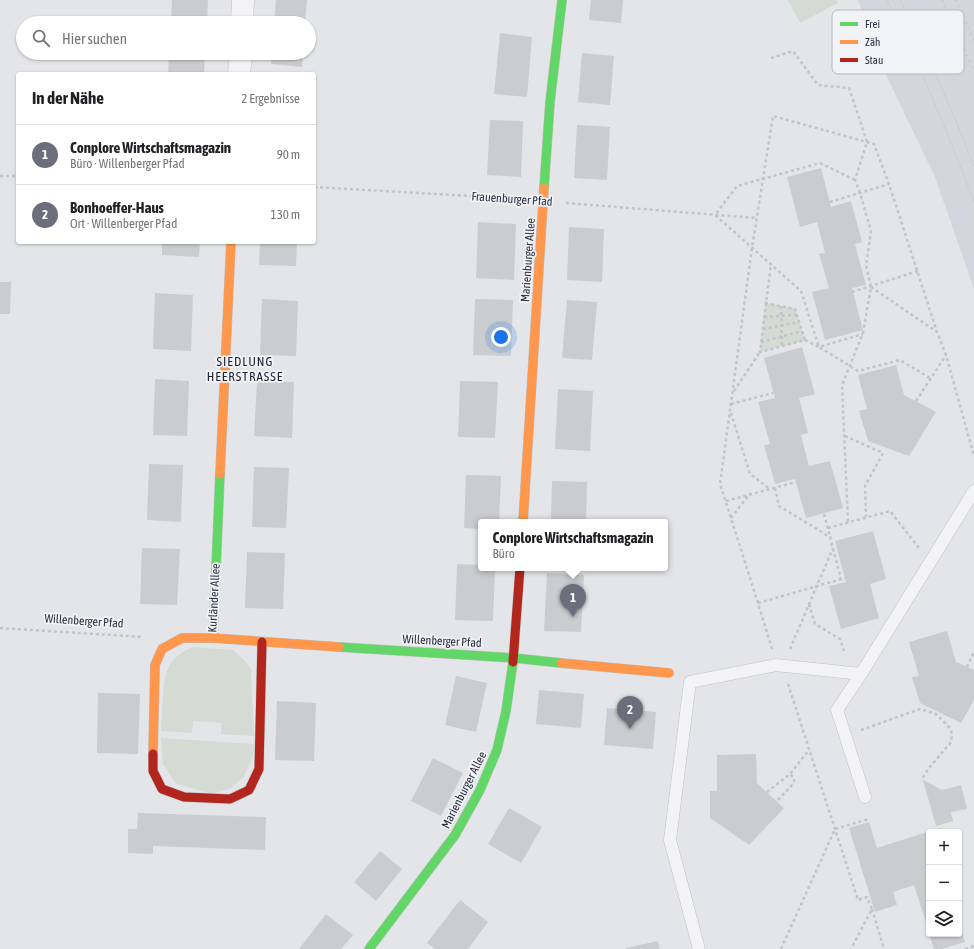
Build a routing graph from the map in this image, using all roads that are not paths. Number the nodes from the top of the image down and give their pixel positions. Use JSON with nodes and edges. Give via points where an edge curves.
{"nodes":[{"id":1,"x":243,"y":0,"type":"edge"},
{"id":2,"x":562,"y":0,"type":"edge"},
{"id":3,"x":242,"y":16,"type":"edge"},
{"id":4,"x":240,"y":60,"type":"edge"},
{"id":5,"x":240,"y":72,"type":"edge"},
{"id":6,"x":231,"y":244,"type":"edge"},
{"id":7,"x":974,"y":491,"type":"edge"},
{"id":8,"x":523,"y":519,"type":"edge"},
{"id":9,"x":520,"y":571,"type":"edge"},
{"id":10,"x":213,"y":638,"type":"junction"},
{"id":11,"x":262,"y":642,"type":"junction"},
{"id":12,"x":514,"y":658,"type":"junction"},
{"id":13,"x":669,"y":673,"type":"joint"},
{"id":14,"x":861,"y":674,"type":"junction"},
{"id":15,"x":690,"y":682,"type":"junction"},
{"id":16,"x":865,"y":796,"type":"dead end"},
{"id":17,"x":368,"y":949,"type":"edge"},
{"id":18,"x":699,"y":949,"type":"edge"}],
"edges":[{"from":1,"to":3,"type":"street"},
{"from":2,"to":8,"type":"street","name":"Marienburger Allee","via":[[550,102]]},
{"from":4,"to":5,"type":"street"},
{"from":6,"to":10,"type":"street","name":"Kurländer Allee"},
{"from":7,"to":14,"type":"lane"},
{"from":9,"to":12,"type":"street","name":"Marienburger Allee"},
{"from":10,"to":11,"type":"street","name":"Willenberger Pfad"},
{"from":10,"to":11,"type":"street","name":"Kurländer Allee","via":[[182,638],[162,649],[155,665],[153,771],[162,789],[184,797],[230,800],[249,790],[259,770]]},
{"from":11,"to":12,"type":"street","name":"Willenberger Pfad"},
{"from":12,"to":13,"type":"street","name":"Willenberger Pfad"},
{"from":12,"to":17,"type":"street","name":"Marienburger Allee","via":[[497,750],[480,790],[455,835]]},
{"from":13,"to":15,"type":"lane"},
{"from":14,"to":15,"type":"lane","via":[[779,666]]},
{"from":14,"to":16,"type":"lane","via":[[837,710]]},
{"from":15,"to":18,"type":"lane","via":[[670,840]]}]}
